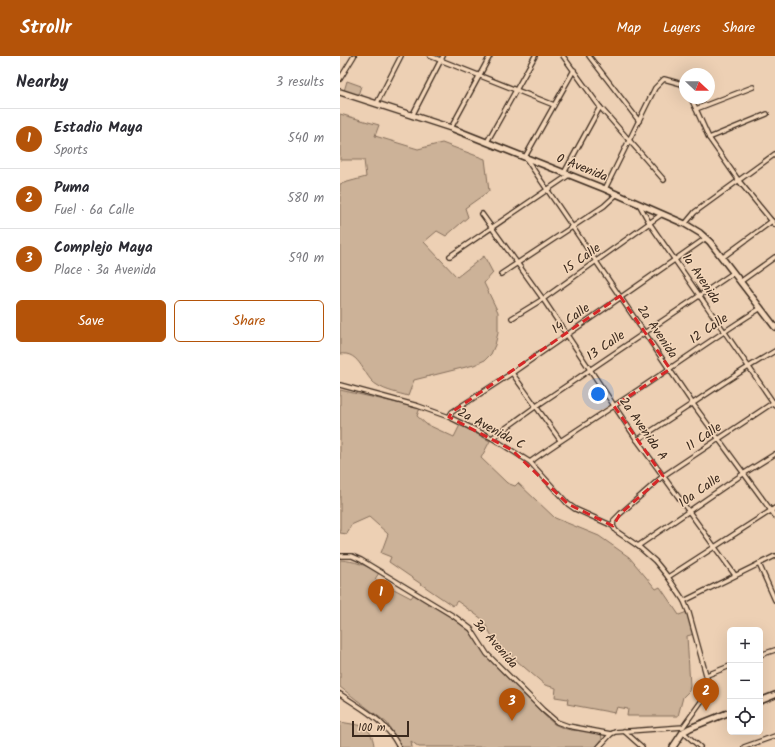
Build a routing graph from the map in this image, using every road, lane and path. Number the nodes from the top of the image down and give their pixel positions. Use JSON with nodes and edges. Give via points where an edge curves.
{"nodes":[{"id":1,"x":354,"y":56,"type":"edge"},
{"id":2,"x":401,"y":56,"type":"edge"},
{"id":3,"x":430,"y":56,"type":"edge"},
{"id":4,"x":443,"y":56,"type":"edge"},
{"id":5,"x":490,"y":56,"type":"edge"},
{"id":6,"x":535,"y":56,"type":"edge"},
{"id":7,"x":564,"y":56,"type":"edge"},
{"id":8,"x":590,"y":56,"type":"edge"},
{"id":9,"x":441,"y":60,"type":"junction"},
{"id":10,"x":574,"y":70,"type":"junction"},
{"id":11,"x":480,"y":76,"type":"junction"},
{"id":12,"x":340,"y":79,"type":"edge"},
{"id":13,"x":679,"y":83,"type":"edge"},
{"id":14,"x":753,"y":87,"type":"dead end"},
{"id":15,"x":516,"y":90,"type":"junction"},
{"id":16,"x":340,"y":92,"type":"edge"},
{"id":17,"x":377,"y":103,"type":"junction"},
{"id":18,"x":694,"y":104,"type":"edge"},
{"id":19,"x":554,"y":106,"type":"junction"},
{"id":20,"x":600,"y":107,"type":"junction"},
{"id":21,"x":696,"y":109,"type":"junction"},
{"id":22,"x":767,"y":114,"type":"dead end"},
{"id":23,"x":412,"y":116,"type":"junction"},
{"id":24,"x":639,"y":122,"type":"junction"},
{"id":25,"x":451,"y":128,"type":"junction"},
{"id":26,"x":709,"y":138,"type":"junction"},
{"id":27,"x":629,"y":140,"type":"junction"},
{"id":28,"x":487,"y":142,"type":"junction"},
{"id":29,"x":775,"y":154,"type":"edge"},
{"id":30,"x":525,"y":157,"type":"junction"},
{"id":31,"x":567,"y":174,"type":"junction"},
{"id":32,"x":664,"y":180,"type":"dead end"},
{"id":33,"x":739,"y":181,"type":"junction"},
{"id":34,"x":605,"y":189,"type":"junction"},
{"id":35,"x":548,"y":191,"type":"junction"},
{"id":36,"x":617,"y":194,"type":"junction"},
{"id":37,"x":638,"y":203,"type":"junction"},
{"id":38,"x":482,"y":214,"type":"dead end"},
{"id":39,"x":662,"y":214,"type":"junction"},
{"id":40,"x":772,"y":221,"type":"junction"},
{"id":41,"x":650,"y":224,"type":"junction"},
{"id":42,"x":685,"y":224,"type":"junction"},
{"id":43,"x":775,"y":225,"type":"edge"},
{"id":44,"x":572,"y":226,"type":"junction"},
{"id":45,"x":491,"y":228,"type":"junction"},
{"id":46,"x":706,"y":238,"type":"junction"},
{"id":47,"x":450,"y":256,"type":"dead end"},
{"id":48,"x":723,"y":257,"type":"junction"},
{"id":49,"x":775,"y":257,"type":"edge"},
{"id":50,"x":676,"y":260,"type":"junction"},
{"id":51,"x":596,"y":262,"type":"junction"},
{"id":52,"x":517,"y":263,"type":"junction"},
{"id":53,"x":733,"y":273,"type":"junction"},
{"id":54,"x":501,"y":274,"type":"dead end"},
{"id":55,"x":740,"y":282,"type":"junction"},
{"id":56,"x":700,"y":295,"type":"junction"},
{"id":57,"x":620,"y":296,"type":"junction"},
{"id":58,"x":543,"y":299,"type":"junction"},
{"id":59,"x":761,"y":308,"type":"junction"},
{"id":60,"x":512,"y":318,"type":"dead end"},
{"id":61,"x":774,"y":323,"type":"edge"},
{"id":62,"x":724,"y":331,"type":"junction"},
{"id":63,"x":645,"y":332,"type":"junction"},
{"id":64,"x":566,"y":334,"type":"junction"},
{"id":65,"x":775,"y":351,"type":"edge"},
{"id":66,"x":748,"y":366,"type":"junction"},
{"id":67,"x":670,"y":369,"type":"junction"},
{"id":68,"x":589,"y":370,"type":"junction"},
{"id":69,"x":512,"y":373,"type":"junction"},
{"id":70,"x":340,"y":385,"type":"edge"},
{"id":71,"x":774,"y":403,"type":"edge"},
{"id":72,"x":693,"y":404,"type":"junction"},
{"id":73,"x":614,"y":406,"type":"junction"},
{"id":74,"x":535,"y":407,"type":"junction"},
{"id":75,"x":449,"y":417,"type":"junction"},
{"id":76,"x":492,"y":438,"type":"junction"},
{"id":77,"x":718,"y":439,"type":"junction"},
{"id":78,"x":560,"y":440,"type":"junction"},
{"id":79,"x":638,"y":440,"type":"junction"},
{"id":80,"x":775,"y":454,"type":"edge"},
{"id":81,"x":530,"y":462,"type":"junction"},
{"id":82,"x":743,"y":474,"type":"junction"},
{"id":83,"x":663,"y":476,"type":"junction"},
{"id":84,"x":773,"y":509,"type":"edge"},
{"id":85,"x":690,"y":511,"type":"junction"},
{"id":86,"x":775,"y":516,"type":"edge"},
{"id":87,"x":613,"y":526,"type":"junction"},
{"id":88,"x":638,"y":546,"type":"junction"},
{"id":89,"x":714,"y":547,"type":"junction"},
{"id":90,"x":340,"y":556,"type":"edge"},
{"id":91,"x":775,"y":556,"type":"edge"},
{"id":92,"x":759,"y":564,"type":"junction"},
{"id":93,"x":736,"y":575,"type":"junction"},
{"id":94,"x":668,"y":577,"type":"junction"},
{"id":95,"x":775,"y":600,"type":"edge"},
{"id":96,"x":684,"y":601,"type":"junction"},
{"id":97,"x":775,"y":650,"type":"edge"},
{"id":98,"x":763,"y":654,"type":"edge"},
{"id":99,"x":727,"y":667,"type":"edge"},
{"id":100,"x":707,"y":675,"type":"junction"},
{"id":101,"x":340,"y":694,"type":"edge"},
{"id":102,"x":775,"y":695,"type":"edge"},
{"id":103,"x":763,"y":700,"type":"edge"},
{"id":104,"x":727,"y":713,"type":"edge"},
{"id":105,"x":624,"y":731,"type":"junction"},
{"id":106,"x":683,"y":732,"type":"junction"},
{"id":107,"x":611,"y":734,"type":"junction"},
{"id":108,"x":775,"y":736,"type":"edge"},
{"id":109,"x":399,"y":747,"type":"edge"},
{"id":110,"x":599,"y":747,"type":"edge"},
{"id":111,"x":642,"y":747,"type":"edge"},
{"id":112,"x":673,"y":747,"type":"edge"},
{"id":113,"x":700,"y":747,"type":"edge"},
{"id":114,"x":744,"y":747,"type":"edge"}],
"edges":[{"from":1,"to":12,"type":"street"},
{"from":2,"to":17,"type":"street"},
{"from":3,"to":9,"type":"street"},
{"from":4,"to":9,"type":"street"},
{"from":5,"to":11,"type":"street"},
{"from":6,"to":15,"type":"street"},
{"from":7,"to":10,"type":"street"},
{"from":8,"to":24,"type":"street"},
{"from":9,"to":11,"type":"street"},
{"from":9,"to":23,"type":"street"},
{"from":10,"to":19,"type":"street"},
{"from":10,"to":20,"type":"street"},
{"from":11,"to":15,"type":"street"},
{"from":11,"to":25,"type":"street"},
{"from":13,"to":24,"type":"street","via":[[664,79],[655,88]]},
{"from":14,"to":21,"type":"street"},
{"from":15,"to":19,"type":"street"},
{"from":15,"to":28,"type":"street"},
{"from":16,"to":17,"type":"street","name":"0 Avenida"},
{"from":17,"to":23,"type":"street","name":"0 Avenida"},
{"from":18,"to":21,"type":"street"},
{"from":19,"to":30,"type":"street"},
{"from":20,"to":27,"type":"street"},
{"from":20,"to":31,"type":"street"},
{"from":21,"to":26,"type":"street"},
{"from":22,"to":26,"type":"street"},
{"from":23,"to":25,"type":"street","name":"0 Avenida"},
{"from":24,"to":27,"type":"street"},
{"from":25,"to":28,"type":"street","name":"0 Avenida"},
{"from":26,"to":33,"type":"street"},
{"from":27,"to":32,"type":"street"},
{"from":27,"to":34,"type":"street"},
{"from":28,"to":30,"type":"street","name":"0 Avenida"},
{"from":29,"to":33,"type":"street"},
{"from":30,"to":31,"type":"street","name":"0 Avenida"},
{"from":30,"to":35,"type":"street","name":"2a Avenida"},
{"from":31,"to":34,"type":"street","name":"0 Avenida"},
{"from":31,"to":35,"type":"street"},
{"from":33,"to":40,"type":"street"},
{"from":33,"to":42,"type":"street","via":[[695,212]]},
{"from":34,"to":36,"type":"street","name":"0 Avenida"},
{"from":35,"to":44,"type":"street","name":"2a Avenida"},
{"from":35,"to":45,"type":"street"},
{"from":36,"to":37,"type":"street","name":"0 Avenida"},
{"from":36,"to":44,"type":"street","via":[[604,206]]},
{"from":37,"to":39,"type":"street","name":"0 Avenida"},
{"from":37,"to":41,"type":"street","name":"1a Avenida"},
{"from":38,"to":45,"type":"street","name":"2a Avenida A"},
{"from":39,"to":41,"type":"street","name":"15 Calle"},
{"from":39,"to":42,"type":"street","name":"0 Avenida"},
{"from":40,"to":43,"type":"street"},
{"from":40,"to":48,"type":"street"},
{"from":41,"to":50,"type":"street","name":"1a Avenida"},
{"from":41,"to":51,"type":"street","name":"15 Calle"},
{"from":42,"to":46,"type":"street","name":"0 Avenida"},
{"from":44,"to":51,"type":"street","name":"2a Avenida"},
{"from":44,"to":52,"type":"street"},
{"from":45,"to":47,"type":"street"},
{"from":45,"to":52,"type":"street","name":"2a Avenida A"},
{"from":46,"to":48,"type":"street","name":"0 Avenida"},
{"from":46,"to":50,"type":"street","name":"14 Calle"},
{"from":48,"to":53,"type":"street","name":"0 Avenida"},
{"from":49,"to":55,"type":"street"},
{"from":50,"to":56,"type":"street","name":"1a Avenida"},
{"from":50,"to":57,"type":"street","name":"14 Calle"},
{"from":51,"to":57,"type":"street","name":"2a Avenida"},
{"from":51,"to":58,"type":"street","name":"15 Calle"},
{"from":52,"to":54,"type":"street"},
{"from":52,"to":58,"type":"street","name":"2a Avenida A"},
{"from":53,"to":55,"type":"street","name":"0 Avenida"},
{"from":53,"to":56,"type":"street","name":"13 Calle"},
{"from":55,"to":59,"type":"street","name":"0 Avenida"},
{"from":56,"to":62,"type":"street","name":"1a Avenida"},
{"from":56,"to":63,"type":"street","name":"13 Calle"},
{"from":57,"to":63,"type":"street","name":"2a Avenida"},
{"from":57,"to":64,"type":"street","name":"14 Calle"},
{"from":58,"to":60,"type":"street","name":"15 Calle"},
{"from":58,"to":64,"type":"street","name":"2a Avenida A"},
{"from":59,"to":61,"type":"street","name":"0 Avenida"},
{"from":59,"to":62,"type":"street","name":"12 Calle"},
{"from":62,"to":66,"type":"street","name":"1a Avenida"},
{"from":62,"to":67,"type":"street","name":"12 Calle"},
{"from":63,"to":67,"type":"street","name":"2a Avenida"},
{"from":63,"to":68,"type":"street","name":"13 Calle"},
{"from":64,"to":68,"type":"street","name":"2a Avenida A"},
{"from":64,"to":69,"type":"street","name":"14 Calle"},
{"from":65,"to":66,"type":"street"},
{"from":66,"to":71,"type":"street","name":"1a Avenida"},
{"from":66,"to":72,"type":"street"},
{"from":67,"to":72,"type":"street","name":"2a Avenida"},
{"from":67,"to":73,"type":"street","name":"12 Calle"},
{"from":68,"to":73,"type":"street","name":"2a Avenida A"},
{"from":68,"to":74,"type":"street","name":"13 Calle"},
{"from":69,"to":74,"type":"street"},
{"from":69,"to":75,"type":"street","name":"14 Calle","via":[[452,412]]},
{"from":70,"to":75,"type":"street","name":"2a Avenida C"},
{"from":71,"to":77,"type":"street","name":"11 Calle"},
{"from":72,"to":77,"type":"street","name":"2a Avenida"},
{"from":72,"to":79,"type":"street"},
{"from":73,"to":78,"type":"street","name":"12 Calle"},
{"from":73,"to":79,"type":"street","name":"2a Avenida A"},
{"from":74,"to":76,"type":"street","name":"13 Calle"},
{"from":74,"to":78,"type":"street"},
{"from":75,"to":76,"type":"street","name":"2a Avenida C"},
{"from":76,"to":81,"type":"street","name":"2a Avenida C"},
{"from":77,"to":82,"type":"street","name":"2a Avenida"},
{"from":77,"to":83,"type":"street","name":"11 Calle"},
{"from":78,"to":81,"type":"street","name":"12 Calle"},
{"from":79,"to":83,"type":"street","name":"2a Avenida A"},
{"from":80,"to":82,"type":"street","name":"10a Calle"},
{"from":81,"to":87,"type":"street","name":"2a Avenida C","via":[[568,504]]},
{"from":82,"to":84,"type":"street","name":"2a Avenida"},
{"from":82,"to":85,"type":"street","name":"10a Calle"},
{"from":83,"to":85,"type":"street","name":"2a Avenida A"},
{"from":83,"to":87,"type":"street","name":"11 Calle","via":[[614,520]]},
{"from":84,"to":86,"type":"street","name":"2a Avenida"},
{"from":84,"to":89,"type":"street"},
{"from":85,"to":88,"type":"street","name":"10a Calle"},
{"from":85,"to":89,"type":"street","name":"2a Avenida A"},
{"from":87,"to":88,"type":"street","name":"2a Avenida C","via":[[616,531]]},
{"from":88,"to":94,"type":"street","name":"2a Avenida C"},
{"from":89,"to":93,"type":"street","name":"2a Avenida A"},
{"from":89,"to":94,"type":"street"},
{"from":90,"to":107,"type":"street","name":"3a Avenida","via":[[352,556],[361,560],[455,617],[471,630],[487,654],[557,722]]},
{"from":91,"to":92,"type":"street"},
{"from":92,"to":93,"type":"street"},
{"from":92,"to":95,"type":"street"},
{"from":93,"to":96,"type":"street"},
{"from":94,"to":96,"type":"street","name":"2a Avenida C"},
{"from":96,"to":100,"type":"street","name":"2a Avenida C"},
{"from":97,"to":98,"type":"street"},
{"from":99,"to":100,"type":"street"},
{"from":100,"to":105,"type":"street","via":[[706,693],[683,727]]},
{"from":101,"to":109,"type":"street","via":[[376,718]]},
{"from":102,"to":103,"type":"street"},
{"from":104,"to":106,"type":"street"},
{"from":105,"to":107,"type":"street"},
{"from":105,"to":111,"type":"street"},
{"from":106,"to":112,"type":"street"},
{"from":106,"to":113,"type":"street"},
{"from":107,"to":110,"type":"street"},
{"from":108,"to":114,"type":"street"}]}
